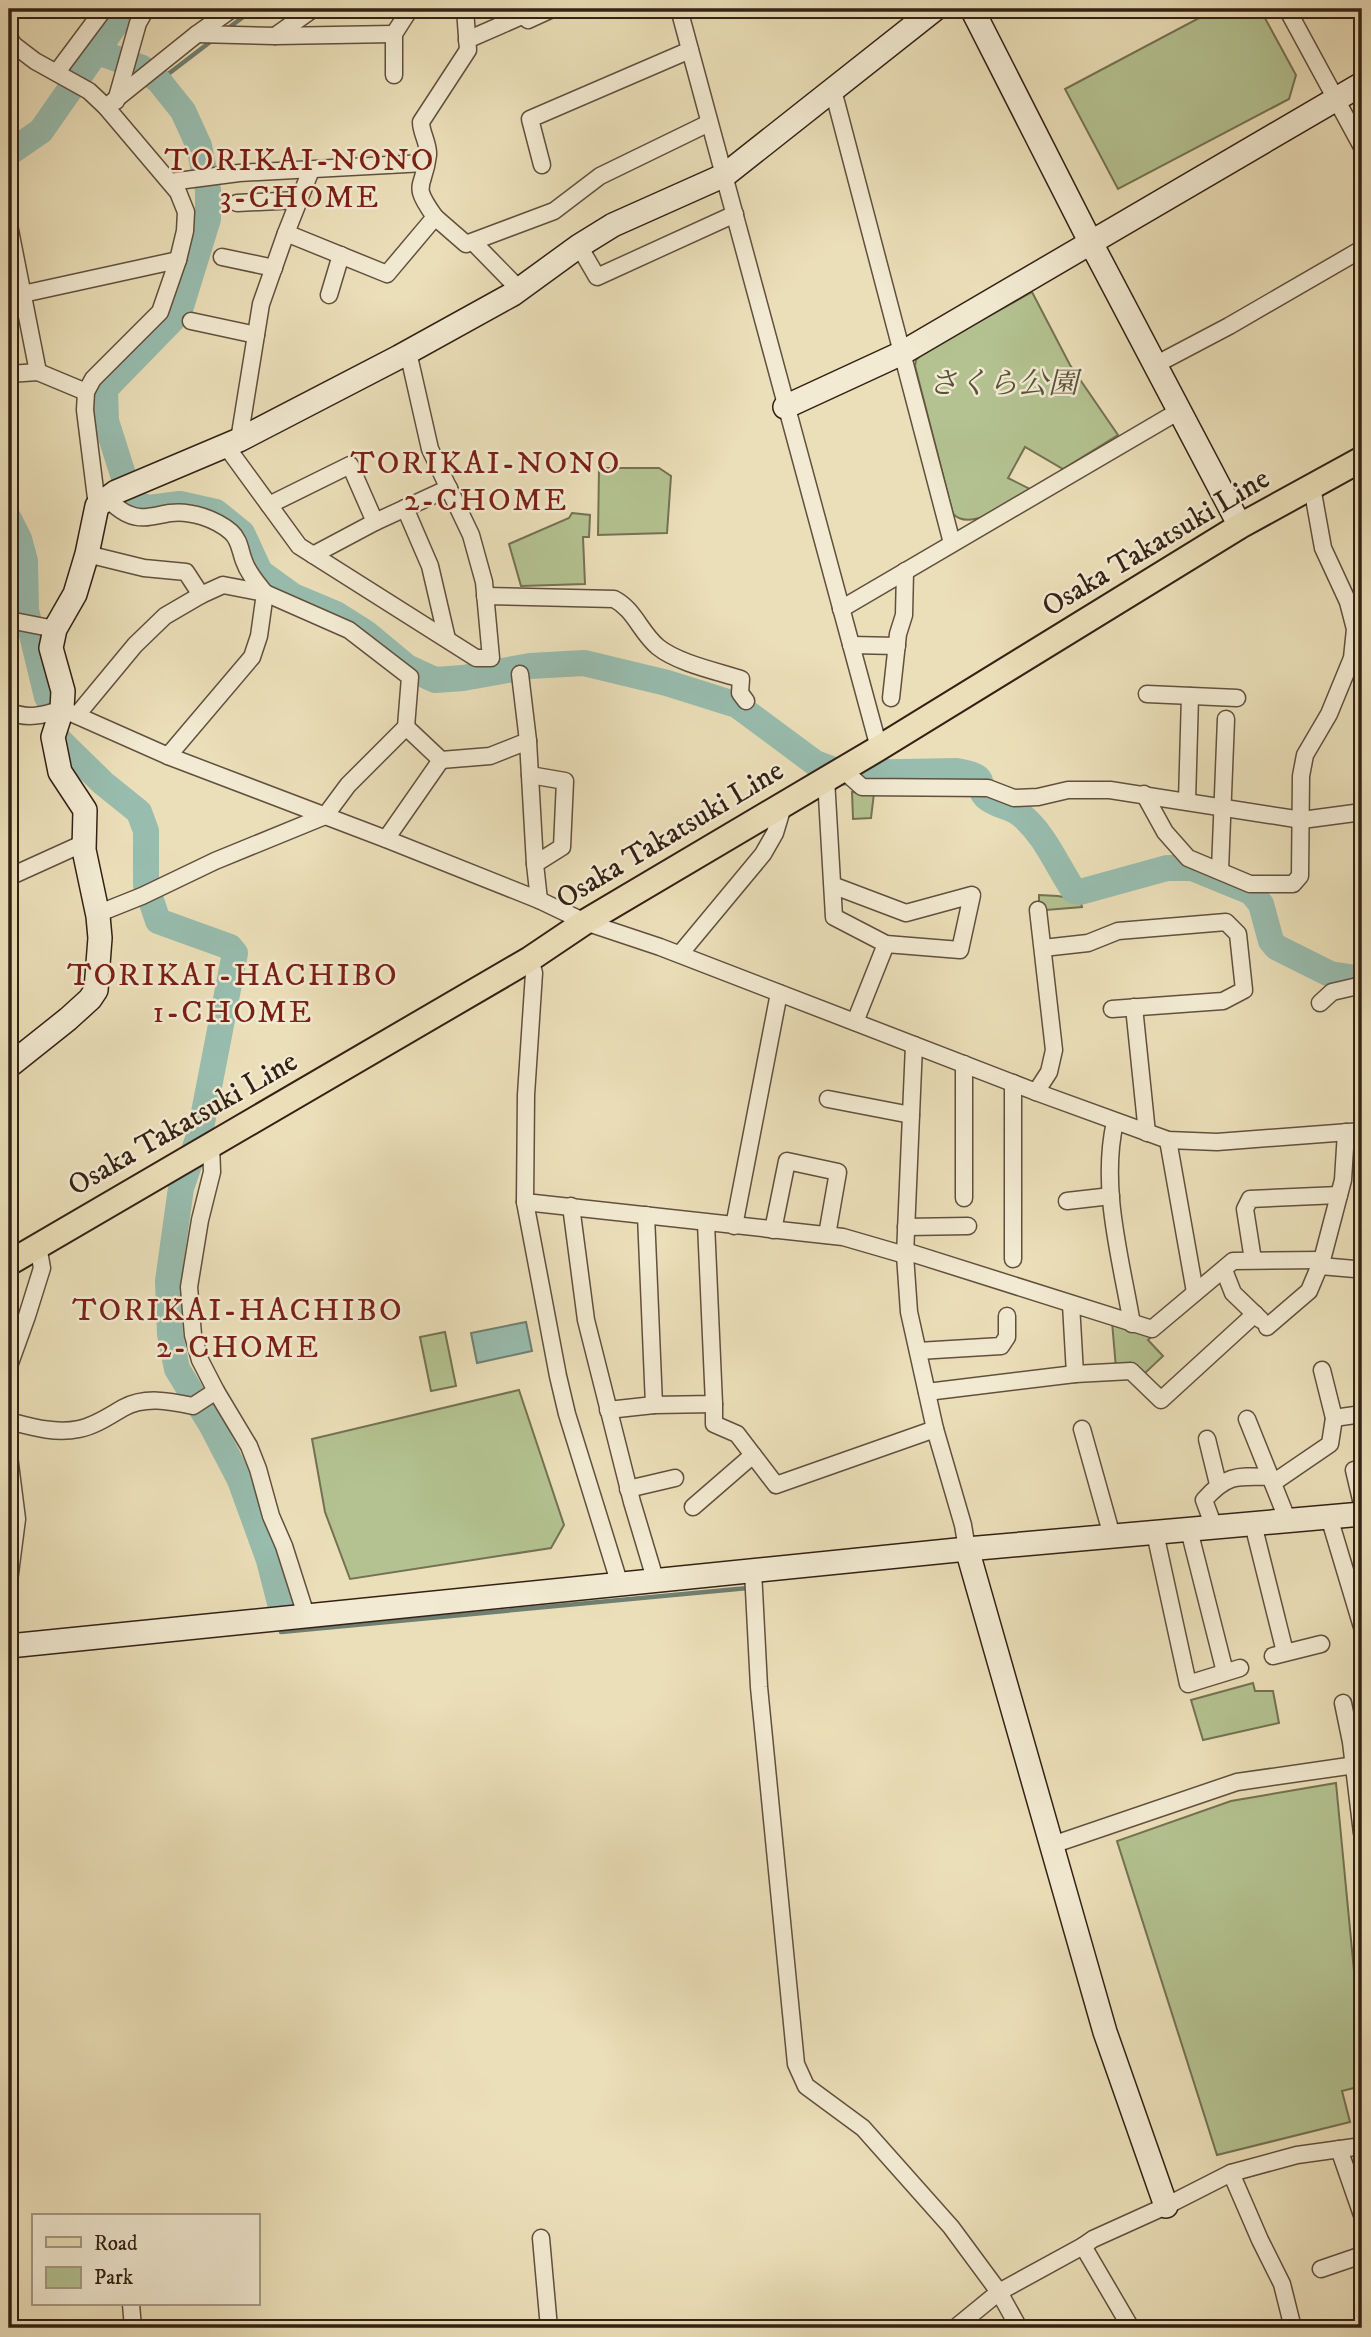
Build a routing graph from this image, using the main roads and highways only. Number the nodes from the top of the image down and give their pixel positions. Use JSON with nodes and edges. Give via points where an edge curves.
{"nodes":[{"id":1,"x":1362,"y":459,"type":"edge"},
{"id":2,"x":9,"y":1263,"type":"edge"}],
"edges":[{"from":1,"to":2,"type":"main road","name":"Osaka Takatsuki Line","via":[[1241,526],[530,959]]}]}
